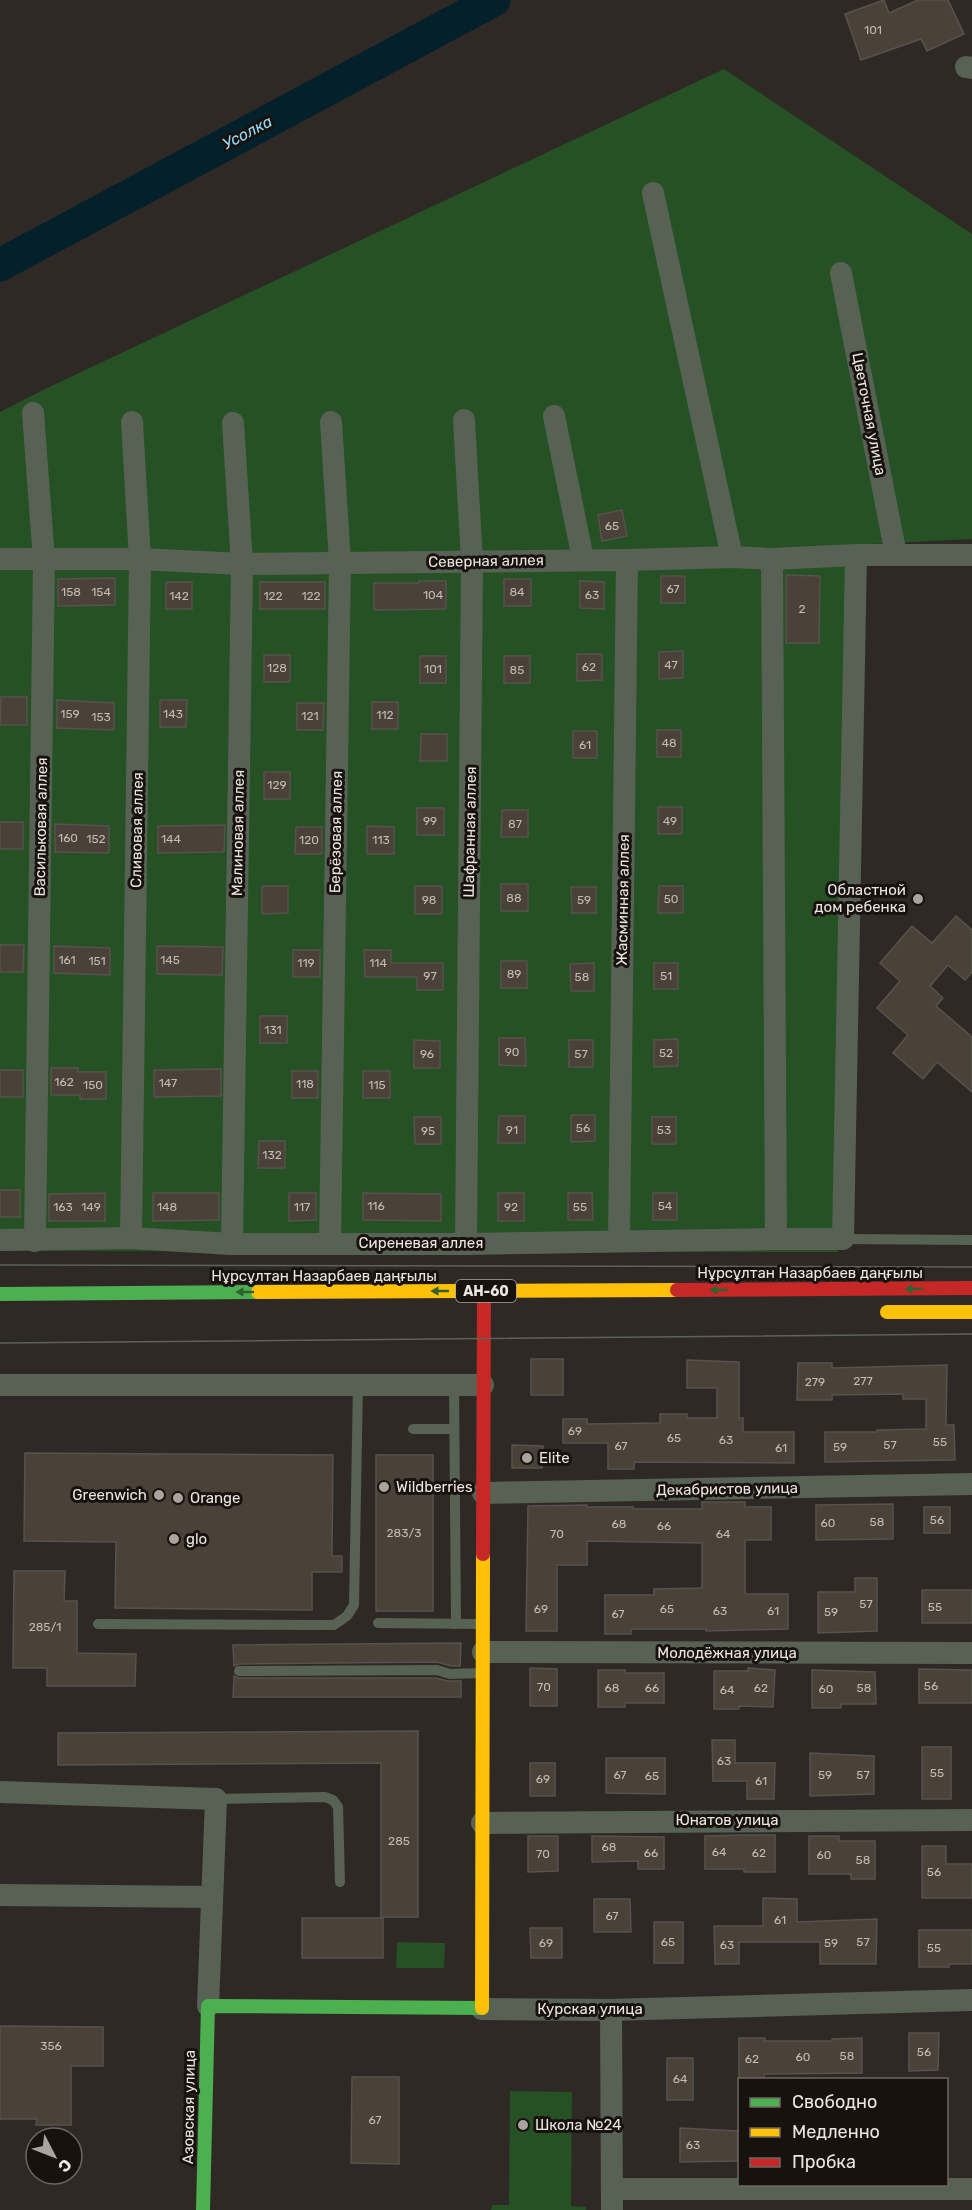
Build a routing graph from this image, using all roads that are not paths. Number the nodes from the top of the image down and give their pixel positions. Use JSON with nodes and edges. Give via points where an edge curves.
{"nodes":[{"id":1,"x":653,"y":194,"type":"dead end"},
{"id":2,"x":841,"y":273,"type":"dead end"},
{"id":3,"x":33,"y":413,"type":"dead end"},
{"id":4,"x":554,"y":416,"type":"dead end"},
{"id":5,"x":464,"y":420,"type":"dead end"},
{"id":6,"x":132,"y":422,"type":"dead end"},
{"id":7,"x":331,"y":422,"type":"dead end"},
{"id":8,"x":233,"y":423,"type":"dead end"},
{"id":9,"x":856,"y":555,"type":"junction"},
{"id":10,"x":896,"y":555,"type":"junction"},
{"id":11,"x":972,"y":555,"type":"edge"},
{"id":12,"x":732,"y":557,"type":"junction"},
{"id":13,"x":140,"y":559,"type":"junction"},
{"id":14,"x":583,"y":559,"type":"junction"},
{"id":15,"x":772,"y":559,"type":"junction"},
{"id":16,"x":0,"y":560,"type":"edge"},
{"id":17,"x":44,"y":560,"type":"junction"},
{"id":18,"x":627,"y":560,"type":"junction"},
{"id":19,"x":340,"y":562,"type":"junction"},
{"id":20,"x":472,"y":562,"type":"junction"},
{"id":21,"x":242,"y":564,"type":"junction"},
{"id":22,"x":131,"y":1238,"type":"junction"},
{"id":23,"x":776,"y":1239,"type":"junction"},
{"id":24,"x":843,"y":1239,"type":"junction"},
{"id":25,"x":0,"y":1240,"type":"edge"},
{"id":26,"x":972,"y":1240,"type":"edge"},
{"id":27,"x":34,"y":1241,"type":"junction"},
{"id":28,"x":619,"y":1241,"type":"junction"},
{"id":29,"x":330,"y":1243,"type":"junction"},
{"id":30,"x":232,"y":1244,"type":"junction"},
{"id":31,"x":466,"y":1244,"type":"junction"},
{"id":32,"x":972,"y":1288,"type":"edge"},
{"id":33,"x":483,"y":1291,"type":"junction"},
{"id":34,"x":0,"y":1294,"type":"edge"},
{"id":35,"x":877,"y":1312,"type":"dead end"},
{"id":36,"x":972,"y":1312,"type":"edge"},
{"id":37,"x":358,"y":1384,"type":"junction"},
{"id":38,"x":454,"y":1384,"type":"junction"},
{"id":39,"x":0,"y":1385,"type":"edge"},
{"id":40,"x":483,"y":1385,"type":"junction"},
{"id":41,"x":412,"y":1429,"type":"dead end"},
{"id":42,"x":454,"y":1429,"type":"junction"},
{"id":43,"x":972,"y":1484,"type":"edge"},
{"id":44,"x":483,"y":1493,"type":"junction"},
{"id":45,"x":378,"y":1623,"type":"dead end"},
{"id":46,"x":98,"y":1624,"type":"dead end"},
{"id":47,"x":456,"y":1624,"type":"junction"},
{"id":48,"x":483,"y":1624,"type":"junction"},
{"id":49,"x":972,"y":1653,"type":"edge"},
{"id":50,"x":482,"y":1663,"type":"junction"},
{"id":51,"x":239,"y":1671,"type":"dead end"},
{"id":52,"x":0,"y":1792,"type":"edge"},
{"id":53,"x":216,"y":1799,"type":"junction"},
{"id":54,"x":972,"y":1820,"type":"edge"},
{"id":55,"x":482,"y":1823,"type":"junction"},
{"id":56,"x":339,"y":1882,"type":"dead end"},
{"id":57,"x":0,"y":1895,"type":"edge"},
{"id":58,"x":212,"y":1897,"type":"junction"},
{"id":59,"x":972,"y":2000,"type":"edge"},
{"id":60,"x":208,"y":2006,"type":"junction"},
{"id":61,"x":482,"y":2010,"type":"junction"},
{"id":62,"x":611,"y":2010,"type":"junction"},
{"id":63,"x":972,"y":2189,"type":"edge"},
{"id":64,"x":612,"y":2199,"type":"edge"},
{"id":65,"x":203,"y":2210,"type":"edge"}],
"edges":[{"from":1,"to":12,"type":"street"},
{"from":2,"to":10,"type":"street","name":"Цветочная улица"},
{"from":3,"to":17,"type":"street","name":"Васильковая аллея"},
{"from":4,"to":14,"type":"street"},
{"from":5,"to":20,"type":"street","name":"Шафранная аллея"},
{"from":6,"to":13,"type":"street","name":"Сливовая аллея"},
{"from":7,"to":19,"type":"street","name":"Берёзовая аллея"},
{"from":8,"to":21,"type":"street","name":"Малиновая аллея"},
{"from":9,"to":10,"type":"street","name":"Северная аллея"},
{"from":9,"to":15,"type":"street","name":"Северная аллея"},
{"from":9,"to":24,"type":"street"},
{"from":10,"to":11,"type":"street","name":"Северная аллея"},
{"from":12,"to":15,"type":"street","name":"Северная аллея"},
{"from":12,"to":18,"type":"street","name":"Северная аллея"},
{"from":13,"to":17,"type":"street","name":"Северная аллея"},
{"from":13,"to":21,"type":"street","name":"Северная аллея"},
{"from":13,"to":22,"type":"street","name":"Сливовая аллея"},
{"from":14,"to":18,"type":"street","name":"Северная аллея"},
{"from":14,"to":20,"type":"street","name":"Северная аллея"},
{"from":15,"to":23,"type":"street"},
{"from":16,"to":17,"type":"street","name":"Северная аллея"},
{"from":17,"to":27,"type":"street","name":"Васильковая аллея"},
{"from":18,"to":28,"type":"street","name":"Жасминная аллея"},
{"from":19,"to":20,"type":"street","name":"Северная аллея"},
{"from":19,"to":21,"type":"street","name":"Северная аллея"},
{"from":19,"to":29,"type":"street","name":"Берёзовая аллея"},
{"from":20,"to":31,"type":"street","name":"Шафранная аллея"},
{"from":21,"to":30,"type":"street","name":"Малиновая аллея"},
{"from":22,"to":27,"type":"street","name":"Сиреневая аллея"},
{"from":22,"to":30,"type":"street","name":"Сиреневая аллея"},
{"from":23,"to":24,"type":"street","name":"Сиреневая аллея"},
{"from":23,"to":28,"type":"street","name":"Сиреневая аллея"},
{"from":24,"to":26,"type":"lane"},
{"from":25,"to":27,"type":"street","name":"Сиреневая аллея"},
{"from":28,"to":31,"type":"street","name":"Сиреневая аллея"},
{"from":29,"to":30,"type":"street","name":"Сиреневая аллея"},
{"from":29,"to":31,"type":"street","name":"Сиреневая аллея"},
{"from":32,"to":33,"type":"street","name":"Нұрсұлтан Назарбаев даңғылы","number":"АН-60","one_way":true},
{"from":33,"to":34,"type":"street","name":"Нұрсұлтан Назарбаев даңғылы","number":"АН-60","one_way":true},
{"from":33,"to":40,"type":"street"},
{"from":35,"to":36,"type":"street"},
{"from":37,"to":38,"type":"street"},
{"from":37,"to":39,"type":"street"},
{"from":37,"to":46,"type":"lane","via":[[354,1605],[347,1616],[334,1625]]},
{"from":38,"to":40,"type":"street"},
{"from":38,"to":42,"type":"lane"},
{"from":40,"to":44,"type":"street"},
{"from":41,"to":42,"type":"lane"},
{"from":42,"to":47,"type":"lane"},
{"from":43,"to":44,"type":"street","name":"Декабристов улица"},
{"from":44,"to":48,"type":"street"},
{"from":45,"to":47,"type":"lane"},
{"from":47,"to":48,"type":"lane"},
{"from":48,"to":50,"type":"street"},
{"from":49,"to":50,"type":"street","name":"Молодёжная улица"},
{"from":50,"to":51,"type":"lane","via":[[450,1674],[437,1670]]},
{"from":50,"to":55,"type":"street"},
{"from":52,"to":53,"type":"street"},
{"from":53,"to":56,"type":"lane","via":[[333,1800],[338,1807]]},
{"from":53,"to":58,"type":"street"},
{"from":54,"to":55,"type":"street","name":"Юнатов улица"},
{"from":55,"to":61,"type":"street"},
{"from":57,"to":58,"type":"street"},
{"from":58,"to":60,"type":"street"},
{"from":59,"to":62,"type":"street","name":"Курская улица"},
{"from":60,"to":61,"type":"street","name":"Курская улица"},
{"from":60,"to":65,"type":"street","name":"Азовская улица"},
{"from":61,"to":62,"type":"street","name":"Курская улица"},
{"from":62,"to":64,"type":"street"},
{"from":63,"to":64,"type":"street"}]}
